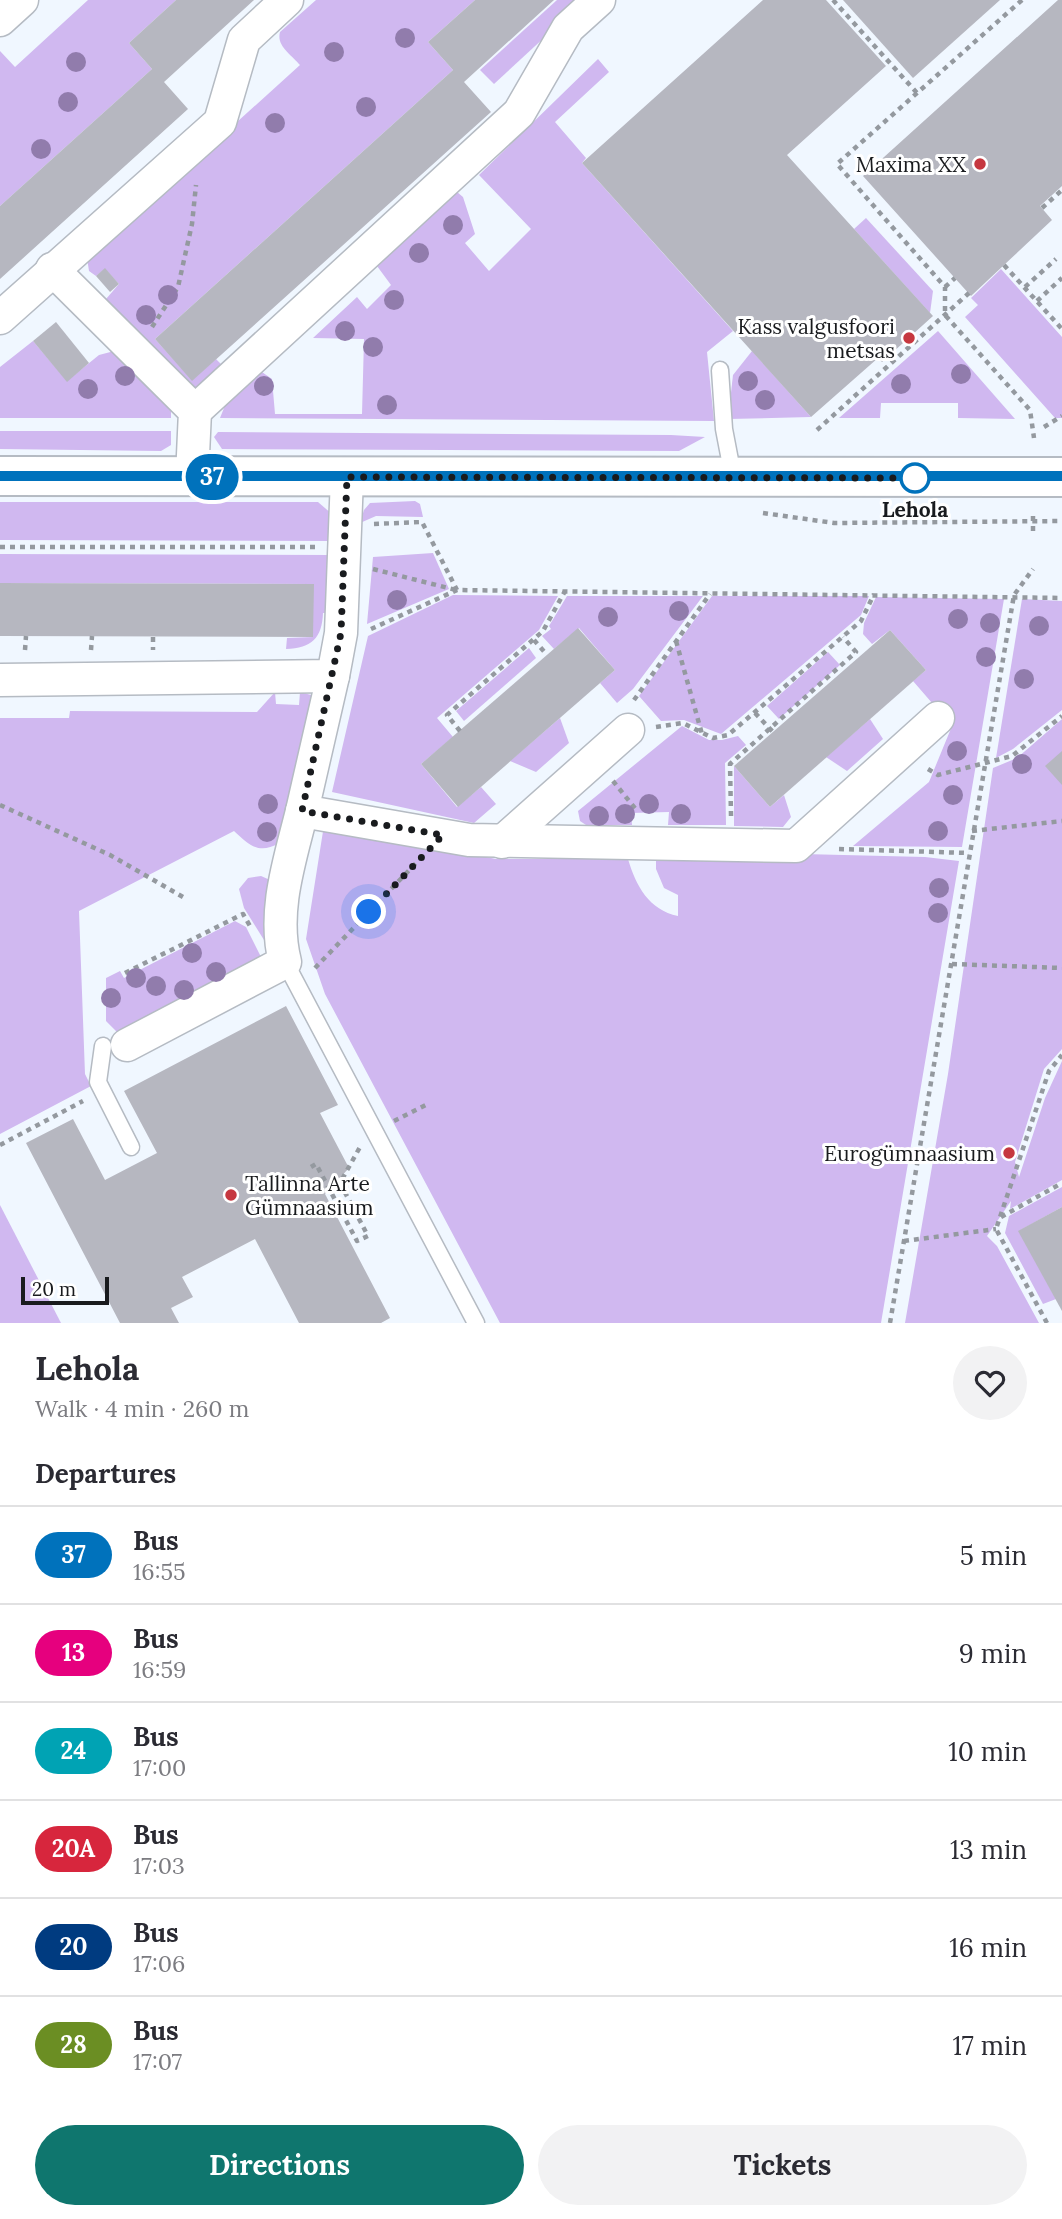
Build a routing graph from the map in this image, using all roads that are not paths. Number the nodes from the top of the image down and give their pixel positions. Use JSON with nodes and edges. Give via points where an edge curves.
{"nodes":[{"id":1,"x":22,"y":0,"type":"edge"},
{"id":2,"x":287,"y":0,"type":"edge"},
{"id":3,"x":599,"y":0,"type":"edge"},
{"id":4,"x":0,"y":20,"type":"edge"},
{"id":5,"x":52,"y":269,"type":"junction"},
{"id":6,"x":0,"y":318,"type":"edge"},
{"id":7,"x":720,"y":370,"type":"dead end"},
{"id":8,"x":195,"y":411,"type":"junction"},
{"id":9,"x":0,"y":476,"type":"edge"},
{"id":10,"x":733,"y":476,"type":"junction"},
{"id":11,"x":192,"y":477,"type":"junction"},
{"id":12,"x":347,"y":477,"type":"junction"},
{"id":13,"x":1062,"y":477,"type":"edge"},
{"id":14,"x":333,"y":677,"type":"junction"},
{"id":15,"x":0,"y":680,"type":"edge"},
{"id":16,"x":939,"y":718,"type":"dead end"},
{"id":17,"x":628,"y":730,"type":"road end"},
{"id":18,"x":302,"y":811,"type":"junction"},
{"id":19,"x":502,"y":842,"type":"junction"},
{"id":20,"x":285,"y":971,"type":"junction"},
{"id":21,"x":115,"y":1046,"type":"joint"},
{"id":22,"x":131,"y":1147,"type":"dead end"},
{"id":23,"x":477,"y":1323,"type":"edge"}],
"edges":[{"from":1,"to":4,"type":"street"},
{"from":2,"to":5,"type":"street","via":[[244,40],[220,122]]},
{"from":3,"to":8,"type":"street","via":[[568,28],[519,113]]},
{"from":5,"to":6,"type":"street"},
{"from":5,"to":8,"type":"street"},
{"from":7,"to":10,"type":"lane"},
{"from":8,"to":11,"type":"street"},
{"from":9,"to":11,"type":"street"},
{"from":10,"to":12,"type":"street"},
{"from":10,"to":13,"type":"street"},
{"from":11,"to":12,"type":"street"},
{"from":12,"to":14,"type":"street","via":[[341,633]]},
{"from":14,"to":15,"type":"street"},
{"from":14,"to":18,"type":"street"},
{"from":16,"to":19,"type":"street","via":[[796,846]]},
{"from":17,"to":19,"type":"street"},
{"from":18,"to":19,"type":"street"},
{"from":18,"to":20,"type":"street","via":[[281,904],[278,936]]},
{"from":20,"to":21,"type":"street"},
{"from":20,"to":23,"type":"lane"},
{"from":21,"to":22,"type":"lane","via":[[98,1082]]}]}
